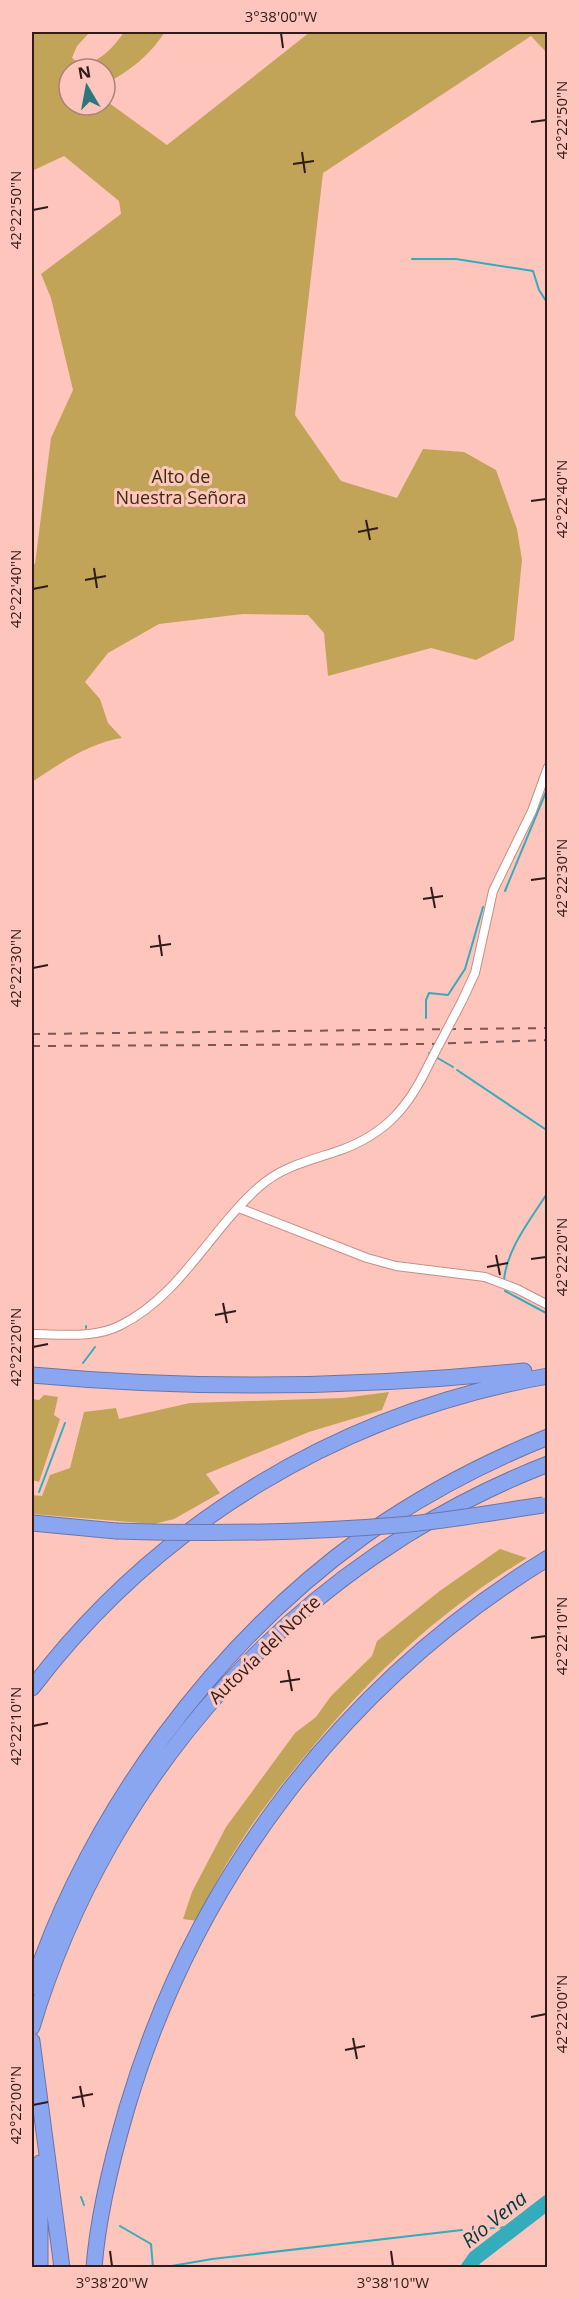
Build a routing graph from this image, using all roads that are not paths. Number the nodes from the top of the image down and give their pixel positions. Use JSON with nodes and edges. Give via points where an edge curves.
{"nodes":[{"id":1,"x":548,"y":767,"type":"edge"},
{"id":2,"x":239,"y":1208,"type":"junction"},
{"id":3,"x":548,"y":1305,"type":"edge"},
{"id":4,"x":32,"y":1334,"type":"edge"},
{"id":5,"x":548,"y":1368,"type":"edge"},
{"id":6,"x":32,"y":1375,"type":"edge"},
{"id":7,"x":548,"y":1376,"type":"edge"},
{"id":8,"x":548,"y":1437,"type":"edge"},
{"id":9,"x":548,"y":1464,"type":"edge"},
{"id":10,"x":545,"y":1505,"type":"edge"},
{"id":11,"x":32,"y":1523,"type":"edge"},
{"id":12,"x":548,"y":1558,"type":"edge"},
{"id":13,"x":32,"y":1688,"type":"edge"},
{"id":14,"x":32,"y":1987,"type":"edge"},
{"id":15,"x":32,"y":2027,"type":"edge"},
{"id":16,"x":32,"y":2041,"type":"edge"},
{"id":17,"x":32,"y":2056,"type":"edge"},
{"id":18,"x":40,"y":2268,"type":"edge"},
{"id":19,"x":62,"y":2268,"type":"edge"},
{"id":20,"x":94,"y":2268,"type":"edge"}],
"edges":[{"from":1,"to":2,"type":"street","bridge":true,"via":[[532,811],[493,891],[475,973],[414,1096],[395,1118],[364,1140],[300,1162],[271,1178]]},
{"from":2,"to":3,"type":"street","via":[[367,1258],[396,1266],[485,1277]]},
{"from":2,"to":4,"type":"street","via":[[168,1289],[131,1320],[95,1333]]},
{"from":5,"to":6,"type":"highway","via":[[440,1379],[304,1386],[168,1385]]},
{"from":7,"to":13,"type":"highway","via":[[469,1392],[422,1407],[352,1434],[258,1484],[195,1526],[133,1577],[78,1632]]},
{"from":8,"to":14,"type":"highway","name":"Autovía del Norte","via":[[456,1480],[365,1536],[301,1587],[242,1644],[178,1719],[106,1826],[68,1898]]},
{"from":9,"to":15,"type":"highway","name":"Autovía del Norte","via":[[462,1502],[381,1550],[280,1629],[208,1703],[150,1780],[114,1838],[61,1945]]},
{"from":10,"to":11,"type":"highway","bridge":true,"via":[[400,1525],[311,1531],[116,1531]]},
{"from":12,"to":20,"type":"highway","via":[[470,1610],[364,1703],[296,1780],[237,1862],[172,1983],[137,2074],[109,2180]]},
{"from":16,"to":19,"type":"highway"},
{"from":17,"to":18,"type":"highway","via":[[41,2177]]}]}
